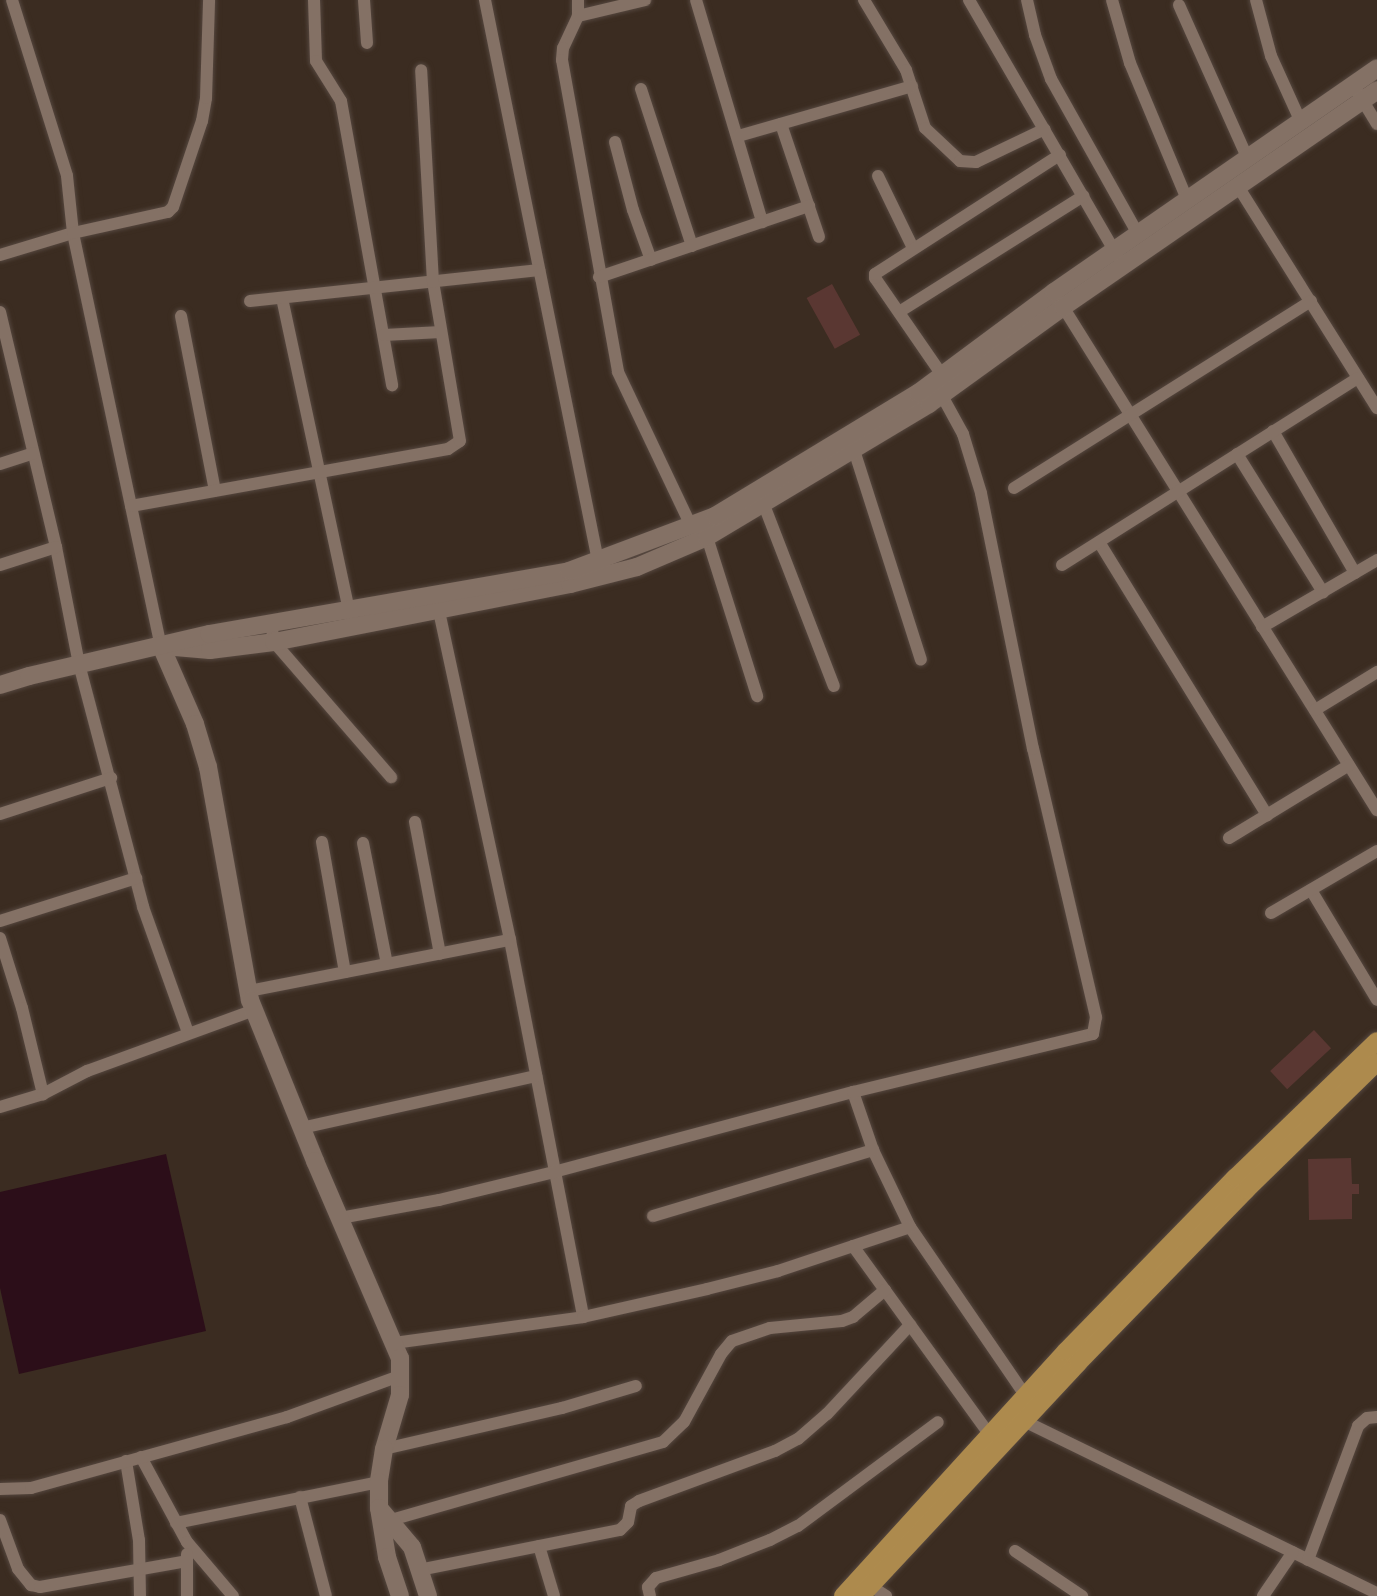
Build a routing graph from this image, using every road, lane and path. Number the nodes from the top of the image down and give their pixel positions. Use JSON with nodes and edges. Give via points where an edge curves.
{"nodes":[{"id":1,"x":12,"y":0,"type":"edge"},
{"id":2,"x":209,"y":0,"type":"edge"},
{"id":3,"x":314,"y":0,"type":"edge"},
{"id":4,"x":364,"y":0,"type":"edge"},
{"id":5,"x":485,"y":0,"type":"edge"},
{"id":6,"x":578,"y":0,"type":"edge"},
{"id":7,"x":645,"y":0,"type":"edge"},
{"id":8,"x":695,"y":0,"type":"edge"},
{"id":9,"x":864,"y":0,"type":"edge"},
{"id":10,"x":969,"y":0,"type":"edge"},
{"id":11,"x":1027,"y":0,"type":"edge"},
{"id":12,"x":1111,"y":0,"type":"edge"},
{"id":13,"x":1256,"y":0,"type":"edge"},
{"id":14,"x":1179,"y":5,"type":"dead end"},
{"id":15,"x":578,"y":16,"type":"junction"},
{"id":16,"x":367,"y":43,"type":"dead end"},
{"id":17,"x":1377,"y":68,"type":"edge"},
{"id":18,"x":421,"y":70,"type":"dead end"},
{"id":19,"x":1352,"y":83,"type":"junction"},
{"id":20,"x":912,"y":86,"type":"junction"},
{"id":21,"x":641,"y":89,"type":"dead end"},
{"id":22,"x":1370,"y":95,"type":"edge"},
{"id":23,"x":1300,"y":120,"type":"junction"},
{"id":24,"x":781,"y":124,"type":"junction"},
{"id":25,"x":1377,"y":124,"type":"edge"},
{"id":26,"x":1045,"y":129,"type":"junction"},
{"id":27,"x":738,"y":136,"type":"junction"},
{"id":28,"x":615,"y":142,"type":"dead end"},
{"id":29,"x":1060,"y":155,"type":"junction"},
{"id":30,"x":1247,"y":157,"type":"junction"},
{"id":31,"x":878,"y":176,"type":"dead end"},
{"id":32,"x":1239,"y":188,"type":"junction"},
{"id":33,"x":1083,"y":197,"type":"junction"},
{"id":34,"x":1187,"y":199,"type":"junction"},
{"id":35,"x":809,"y":206,"type":"junction"},
{"id":36,"x":762,"y":222,"type":"junction"},
{"id":37,"x":73,"y":233,"type":"junction"},
{"id":38,"x":1138,"y":234,"type":"junction"},
{"id":39,"x":819,"y":236,"type":"dead end"},
{"id":40,"x":692,"y":246,"type":"junction"},
{"id":41,"x":913,"y":247,"type":"junction"},
{"id":42,"x":1114,"y":250,"type":"junction"},
{"id":43,"x":0,"y":255,"type":"edge"},
{"id":44,"x":651,"y":260,"type":"junction"},
{"id":45,"x":1124,"y":266,"type":"junction"},
{"id":46,"x":539,"y":271,"type":"junction"},
{"id":47,"x":600,"y":278,"type":"junction"},
{"id":48,"x":433,"y":282,"type":"junction"},
{"id":49,"x":376,"y":288,"type":"junction"},
{"id":50,"x":282,"y":298,"type":"junction"},
{"id":51,"x":1059,"y":300,"type":"junction"},
{"id":52,"x":250,"y":301,"type":"dead end"},
{"id":53,"x":1311,"y":301,"type":"junction"},
{"id":54,"x":0,"y":312,"type":"edge"},
{"id":55,"x":899,"y":312,"type":"junction"},
{"id":56,"x":181,"y":316,"type":"dead end"},
{"id":57,"x":441,"y":332,"type":"junction"},
{"id":58,"x":384,"y":335,"type":"junction"},
{"id":59,"x":5,"y":358,"type":"edge"},
{"id":60,"x":942,"y":375,"type":"junction"},
{"id":61,"x":1358,"y":378,"type":"junction"},
{"id":62,"x":391,"y":385,"type":"dead end"},
{"id":63,"x":942,"y":394,"type":"junction"},
{"id":64,"x":1377,"y":408,"type":"edge"},
{"id":65,"x":1130,"y":415,"type":"junction"},
{"id":66,"x":1273,"y":431,"type":"junction"},
{"id":67,"x":854,"y":450,"type":"junction"},
{"id":68,"x":33,"y":453,"type":"junction"},
{"id":69,"x":1237,"y":454,"type":"junction"},
{"id":70,"x":0,"y":464,"type":"edge"},
{"id":71,"x":320,"y":472,"type":"junction"},
{"id":72,"x":1014,"y":488,"type":"dead end"},
{"id":73,"x":215,"y":491,"type":"junction"},
{"id":74,"x":1178,"y":492,"type":"junction"},
{"id":75,"x":764,"y":505,"type":"junction"},
{"id":76,"x":131,"y":506,"type":"junction"},
{"id":77,"x":699,"y":532,"type":"junction"},
{"id":78,"x":1099,"y":542,"type":"junction"},
{"id":79,"x":56,"y":547,"type":"junction"},
{"id":80,"x":1377,"y":560,"type":"edge"},
{"id":81,"x":598,"y":561,"type":"junction"},
{"id":82,"x":0,"y":565,"type":"edge"},
{"id":83,"x":1062,"y":565,"type":"dead end"},
{"id":84,"x":1355,"y":573,"type":"junction"},
{"id":85,"x":1323,"y":592,"type":"junction"},
{"id":86,"x":437,"y":602,"type":"junction"},
{"id":87,"x":351,"y":617,"type":"junction"},
{"id":88,"x":271,"y":623,"type":"junction"},
{"id":89,"x":1262,"y":626,"type":"junction"},
{"id":90,"x":274,"y":642,"type":"junction"},
{"id":91,"x":161,"y":646,"type":"junction"},
{"id":92,"x":921,"y":660,"type":"dead end"},
{"id":93,"x":79,"y":664,"type":"junction"},
{"id":94,"x":1377,"y":671,"type":"edge"},
{"id":95,"x":0,"y":685,"type":"edge"},
{"id":96,"x":834,"y":686,"type":"dead end"},
{"id":97,"x":757,"y":696,"type":"dead end"},
{"id":98,"x":1315,"y":710,"type":"junction"},
{"id":99,"x":1349,"y":765,"type":"junction"},
{"id":100,"x":391,"y":777,"type":"dead end"},
{"id":101,"x":111,"y":778,"type":"junction"},
{"id":102,"x":1377,"y":810,"type":"edge"},
{"id":103,"x":0,"y":814,"type":"edge"},
{"id":104,"x":1267,"y":815,"type":"junction"},
{"id":105,"x":415,"y":822,"type":"dead end"},
{"id":106,"x":1229,"y":838,"type":"dead end"},
{"id":107,"x":321,"y":842,"type":"dead end"},
{"id":108,"x":363,"y":843,"type":"dead end"},
{"id":109,"x":1377,"y":851,"type":"edge"},
{"id":110,"x":136,"y":878,"type":"junction"},
{"id":111,"x":1311,"y":890,"type":"junction"},
{"id":112,"x":1271,"y":913,"type":"dead end"},
{"id":113,"x":0,"y":921,"type":"edge"},
{"id":114,"x":0,"y":938,"type":"edge"},
{"id":115,"x":510,"y":940,"type":"junction"},
{"id":116,"x":440,"y":954,"type":"junction"},
{"id":117,"x":387,"y":964,"type":"junction"},
{"id":118,"x":345,"y":972,"type":"junction"},
{"id":119,"x":249,"y":991,"type":"junction"},
{"id":120,"x":1377,"y":1000,"type":"edge"},
{"id":121,"x":255,"y":1010,"type":"junction"},
{"id":122,"x":188,"y":1033,"type":"junction"},
{"id":123,"x":1377,"y":1041,"type":"edge"},
{"id":124,"x":1377,"y":1062,"type":"edge"},
{"id":125,"x":536,"y":1076,"type":"junction"},
{"id":126,"x":853,"y":1092,"type":"junction"},
{"id":127,"x":43,"y":1094,"type":"junction"},
{"id":128,"x":0,"y":1107,"type":"edge"},
{"id":129,"x":301,"y":1128,"type":"junction"},
{"id":130,"x":873,"y":1150,"type":"junction"},
{"id":131,"x":554,"y":1172,"type":"junction"},
{"id":132,"x":653,"y":1216,"type":"dead end"},
{"id":133,"x":340,"y":1219,"type":"junction"},
{"id":134,"x":910,"y":1227,"type":"junction"},
{"id":135,"x":853,"y":1246,"type":"junction"},
{"id":136,"x":885,"y":1290,"type":"junction"},
{"id":137,"x":583,"y":1317,"type":"junction"},
{"id":138,"x":910,"y":1325,"type":"junction"},
{"id":139,"x":394,"y":1343,"type":"junction"},
{"id":140,"x":402,"y":1374,"type":"junction"},
{"id":141,"x":636,"y":1386,"type":"dead end"},
{"id":142,"x":1026,"y":1395,"type":"junction"},
{"id":143,"x":1377,"y":1417,"type":"edge"},
{"id":144,"x":1024,"y":1421,"type":"junction"},
{"id":145,"x":938,"y":1422,"type":"dead end"},
{"id":146,"x":990,"y":1435,"type":"junction"},
{"id":147,"x":384,"y":1449,"type":"junction"},
{"id":148,"x":141,"y":1457,"type":"junction"},
{"id":149,"x":126,"y":1461,"type":"junction"},
{"id":150,"x":379,"y":1482,"type":"junction"},
{"id":151,"x":0,"y":1489,"type":"edge"},
{"id":152,"x":300,"y":1497,"type":"junction"},
{"id":153,"x":385,"y":1514,"type":"junction"},
{"id":154,"x":0,"y":1520,"type":"edge"},
{"id":155,"x":176,"y":1523,"type":"junction"},
{"id":156,"x":187,"y":1542,"type":"junction"},
{"id":157,"x":539,"y":1546,"type":"junction"},
{"id":158,"x":1015,"y":1550,"type":"dead end"},
{"id":159,"x":1293,"y":1552,"type":"junction"},
{"id":160,"x":1308,"y":1560,"type":"junction"},
{"id":161,"x":187,"y":1561,"type":"junction"},
{"id":162,"x":140,"y":1569,"type":"junction"},
{"id":163,"x":419,"y":1570,"type":"junction"},
{"id":164,"x":869,"y":1589,"type":"edge"},
{"id":165,"x":1377,"y":1593,"type":"edge"},
{"id":166,"x":140,"y":1596,"type":"edge"},
{"id":167,"x":187,"y":1596,"type":"edge"},
{"id":168,"x":233,"y":1596,"type":"edge"},
{"id":169,"x":327,"y":1596,"type":"edge"},
{"id":170,"x":400,"y":1596,"type":"edge"},
{"id":171,"x":428,"y":1596,"type":"edge"},
{"id":172,"x":554,"y":1596,"type":"edge"},
{"id":173,"x":650,"y":1596,"type":"edge"},
{"id":174,"x":843,"y":1596,"type":"edge"},
{"id":175,"x":1082,"y":1596,"type":"edge"},
{"id":176,"x":1263,"y":1596,"type":"edge"}],
"edges":[{"from":1,"to":37,"type":"street","via":[[62,158]]},
{"from":2,"to":37,"type":"street","via":[[206,98],[177,202],[168,212]]},
{"from":3,"to":49,"type":"street","via":[[316,61],[341,101]]},
{"from":4,"to":16,"type":"street"},
{"from":5,"to":46,"type":"street"},
{"from":6,"to":15,"type":"street"},
{"from":7,"to":15,"type":"street"},
{"from":8,"to":27,"type":"street"},
{"from":9,"to":20,"type":"street"},
{"from":10,"to":26,"type":"street"},
{"from":11,"to":38,"type":"street","via":[[1051,79]]},
{"from":12,"to":34,"type":"street","via":[[1130,64]]},
{"from":13,"to":23,"type":"street","via":[[1271,56]]},
{"from":14,"to":30,"type":"street"},
{"from":15,"to":47,"type":"street","via":[[562,60]]},
{"from":17,"to":19,"type":"street"},
{"from":18,"to":48,"type":"street"},
{"from":19,"to":22,"type":"street"},
{"from":19,"to":23,"type":"street"},
{"from":20,"to":24,"type":"street"},
{"from":20,"to":26,"type":"street","via":[[925,128],[960,161],[976,162]]},
{"from":21,"to":40,"type":"street"},
{"from":22,"to":25,"type":"street"},
{"from":22,"to":32,"type":"street"},
{"from":23,"to":30,"type":"street"},
{"from":24,"to":27,"type":"street"},
{"from":24,"to":35,"type":"street"},
{"from":26,"to":29,"type":"street"},
{"from":27,"to":36,"type":"street"},
{"from":28,"to":44,"type":"street"},
{"from":29,"to":33,"type":"street"},
{"from":29,"to":41,"type":"street"},
{"from":30,"to":34,"type":"street"},
{"from":31,"to":41,"type":"street"},
{"from":32,"to":45,"type":"street"},
{"from":32,"to":53,"type":"street"},
{"from":33,"to":42,"type":"street"},
{"from":33,"to":55,"type":"street"},
{"from":34,"to":38,"type":"street"},
{"from":35,"to":36,"type":"street"},
{"from":35,"to":39,"type":"street"},
{"from":36,"to":40,"type":"street"},
{"from":37,"to":43,"type":"street"},
{"from":37,"to":76,"type":"street"},
{"from":38,"to":42,"type":"street"},
{"from":40,"to":44,"type":"street"},
{"from":41,"to":55,"type":"street","via":[[875,274]]},
{"from":42,"to":45,"type":"street"},
{"from":42,"to":51,"type":"street"},
{"from":44,"to":47,"type":"street"},
{"from":45,"to":51,"type":"street"},
{"from":46,"to":48,"type":"street"},
{"from":46,"to":81,"type":"street"},
{"from":47,"to":77,"type":"street","via":[[623,387]]},
{"from":48,"to":49,"type":"street"},
{"from":48,"to":57,"type":"street"},
{"from":49,"to":50,"type":"street"},
{"from":49,"to":58,"type":"street"},
{"from":50,"to":52,"type":"street"},
{"from":50,"to":71,"type":"street"},
{"from":51,"to":60,"type":"street"},
{"from":51,"to":63,"type":"street"},
{"from":51,"to":65,"type":"street"},
{"from":53,"to":61,"type":"street"},
{"from":53,"to":65,"type":"street"},
{"from":54,"to":59,"type":"street"},
{"from":55,"to":60,"type":"street"},
{"from":56,"to":73,"type":"street"},
{"from":57,"to":58,"type":"street"},
{"from":57,"to":71,"type":"street","via":[[460,434],[456,447]]},
{"from":58,"to":62,"type":"street"},
{"from":59,"to":68,"type":"street"},
{"from":60,"to":77,"type":"street"},
{"from":61,"to":64,"type":"street"},
{"from":61,"to":66,"type":"street"},
{"from":63,"to":67,"type":"street"},
{"from":63,"to":126,"type":"street","via":[[963,434],[981,494],[1032,749],[1097,1026],[1093,1034],[1083,1037]]},
{"from":65,"to":72,"type":"street"},
{"from":65,"to":74,"type":"street"},
{"from":66,"to":69,"type":"street"},
{"from":66,"to":84,"type":"street"},
{"from":67,"to":75,"type":"street"},
{"from":67,"to":92,"type":"street"},
{"from":68,"to":70,"type":"street"},
{"from":68,"to":79,"type":"street"},
{"from":69,"to":74,"type":"street"},
{"from":69,"to":85,"type":"street"},
{"from":71,"to":73,"type":"street"},
{"from":71,"to":87,"type":"street"},
{"from":73,"to":76,"type":"street"},
{"from":74,"to":78,"type":"street"},
{"from":74,"to":89,"type":"street"},
{"from":75,"to":77,"type":"street"},
{"from":75,"to":96,"type":"street"},
{"from":76,"to":91,"type":"street"},
{"from":77,"to":81,"type":"street"},
{"from":77,"to":86,"type":"street","via":[[637,567],[570,584]]},
{"from":77,"to":97,"type":"street"},
{"from":78,"to":83,"type":"street"},
{"from":78,"to":104,"type":"street"},
{"from":79,"to":82,"type":"street"},
{"from":79,"to":93,"type":"street"},
{"from":80,"to":84,"type":"street"},
{"from":81,"to":86,"type":"street"},
{"from":84,"to":85,"type":"street"},
{"from":85,"to":89,"type":"street"},
{"from":86,"to":87,"type":"street"},
{"from":86,"to":115,"type":"street"},
{"from":87,"to":88,"type":"street"},
{"from":87,"to":90,"type":"street"},
{"from":88,"to":90,"type":"street"},
{"from":88,"to":91,"type":"street"},
{"from":89,"to":98,"type":"street"},
{"from":90,"to":91,"type":"street","via":[[210,650]]},
{"from":90,"to":100,"type":"street"},
{"from":91,"to":93,"type":"street"},
{"from":91,"to":119,"type":"street","via":[[195,723],[208,767]]},
{"from":93,"to":95,"type":"street"},
{"from":93,"to":101,"type":"street"},
{"from":94,"to":98,"type":"street"},
{"from":98,"to":99,"type":"street"},
{"from":99,"to":102,"type":"street"},
{"from":99,"to":104,"type":"street"},
{"from":101,"to":103,"type":"street"},
{"from":101,"to":110,"type":"street"},
{"from":104,"to":106,"type":"street"},
{"from":105,"to":116,"type":"street"},
{"from":107,"to":118,"type":"street"},
{"from":108,"to":117,"type":"street"},
{"from":109,"to":111,"type":"street"},
{"from":110,"to":113,"type":"street"},
{"from":110,"to":122,"type":"street"},
{"from":111,"to":112,"type":"street"},
{"from":111,"to":120,"type":"street"},
{"from":114,"to":127,"type":"street","via":[[23,1008]]},
{"from":115,"to":116,"type":"street"},
{"from":115,"to":125,"type":"street"},
{"from":116,"to":117,"type":"street"},
{"from":117,"to":118,"type":"street"},
{"from":118,"to":119,"type":"street"},
{"from":119,"to":121,"type":"street"},
{"from":121,"to":122,"type":"street"},
{"from":121,"to":129,"type":"street"},
{"from":122,"to":127,"type":"street","via":[[87,1071]]},
{"from":123,"to":142,"type":"main road","via":[[1235,1178]]},
{"from":124,"to":144,"type":"main road","via":[[1246,1190]]},
{"from":125,"to":129,"type":"street"},
{"from":125,"to":131,"type":"street"},
{"from":126,"to":130,"type":"street"},
{"from":126,"to":131,"type":"street"},
{"from":127,"to":128,"type":"street"},
{"from":129,"to":133,"type":"street"},
{"from":130,"to":132,"type":"street"},
{"from":130,"to":134,"type":"street"},
{"from":131,"to":133,"type":"street"},
{"from":131,"to":137,"type":"street"},
{"from":133,"to":139,"type":"street"},
{"from":134,"to":135,"type":"street"},
{"from":134,"to":142,"type":"street"},
{"from":135,"to":136,"type":"street"},
{"from":135,"to":137,"type":"street","via":[[741,1281]]},
{"from":136,"to":138,"type":"street"},
{"from":136,"to":153,"type":"street","via":[[842,1321],[770,1328],[732,1341],[684,1422],[663,1442]]},
{"from":137,"to":139,"type":"street"},
{"from":138,"to":146,"type":"street"},
{"from":138,"to":157,"type":"street","via":[[827,1414],[797,1439],[639,1501],[631,1506],[621,1530]]},
{"from":139,"to":140,"type":"street"},
{"from":140,"to":147,"type":"street"},
{"from":140,"to":148,"type":"street","via":[[287,1417]]},
{"from":141,"to":147,"type":"street"},
{"from":142,"to":146,"type":"main road"},
{"from":143,"to":160,"type":"street","via":[[1358,1426]]},
{"from":144,"to":159,"type":"street"},
{"from":144,"to":164,"type":"main road"},
{"from":145,"to":173,"type":"street","via":[[798,1526],[719,1560],[656,1578],[648,1587]]},
{"from":146,"to":164,"type":"main road"},
{"from":147,"to":150,"type":"street"},
{"from":148,"to":149,"type":"street"},
{"from":148,"to":155,"type":"street"},
{"from":149,"to":151,"type":"street","via":[[31,1488]]},
{"from":149,"to":162,"type":"street"},
{"from":150,"to":152,"type":"street"},
{"from":150,"to":153,"type":"street"},
{"from":152,"to":155,"type":"street"},
{"from":152,"to":169,"type":"street"},
{"from":153,"to":163,"type":"street","via":[[412,1547]]},
{"from":153,"to":170,"type":"street","via":[[387,1557]]},
{"from":154,"to":162,"type":"street","via":[[18,1569],[31,1585]]},
{"from":155,"to":156,"type":"street"},
{"from":156,"to":161,"type":"street"},
{"from":156,"to":168,"type":"street"},
{"from":157,"to":163,"type":"street"},
{"from":157,"to":172,"type":"street"},
{"from":158,"to":175,"type":"street"},
{"from":159,"to":160,"type":"street"},
{"from":159,"to":176,"type":"street"},
{"from":160,"to":165,"type":"street"},
{"from":161,"to":162,"type":"street"},
{"from":161,"to":167,"type":"street"},
{"from":162,"to":166,"type":"street"},
{"from":163,"to":171,"type":"street"},
{"from":164,"to":174,"type":"main road"}]}
